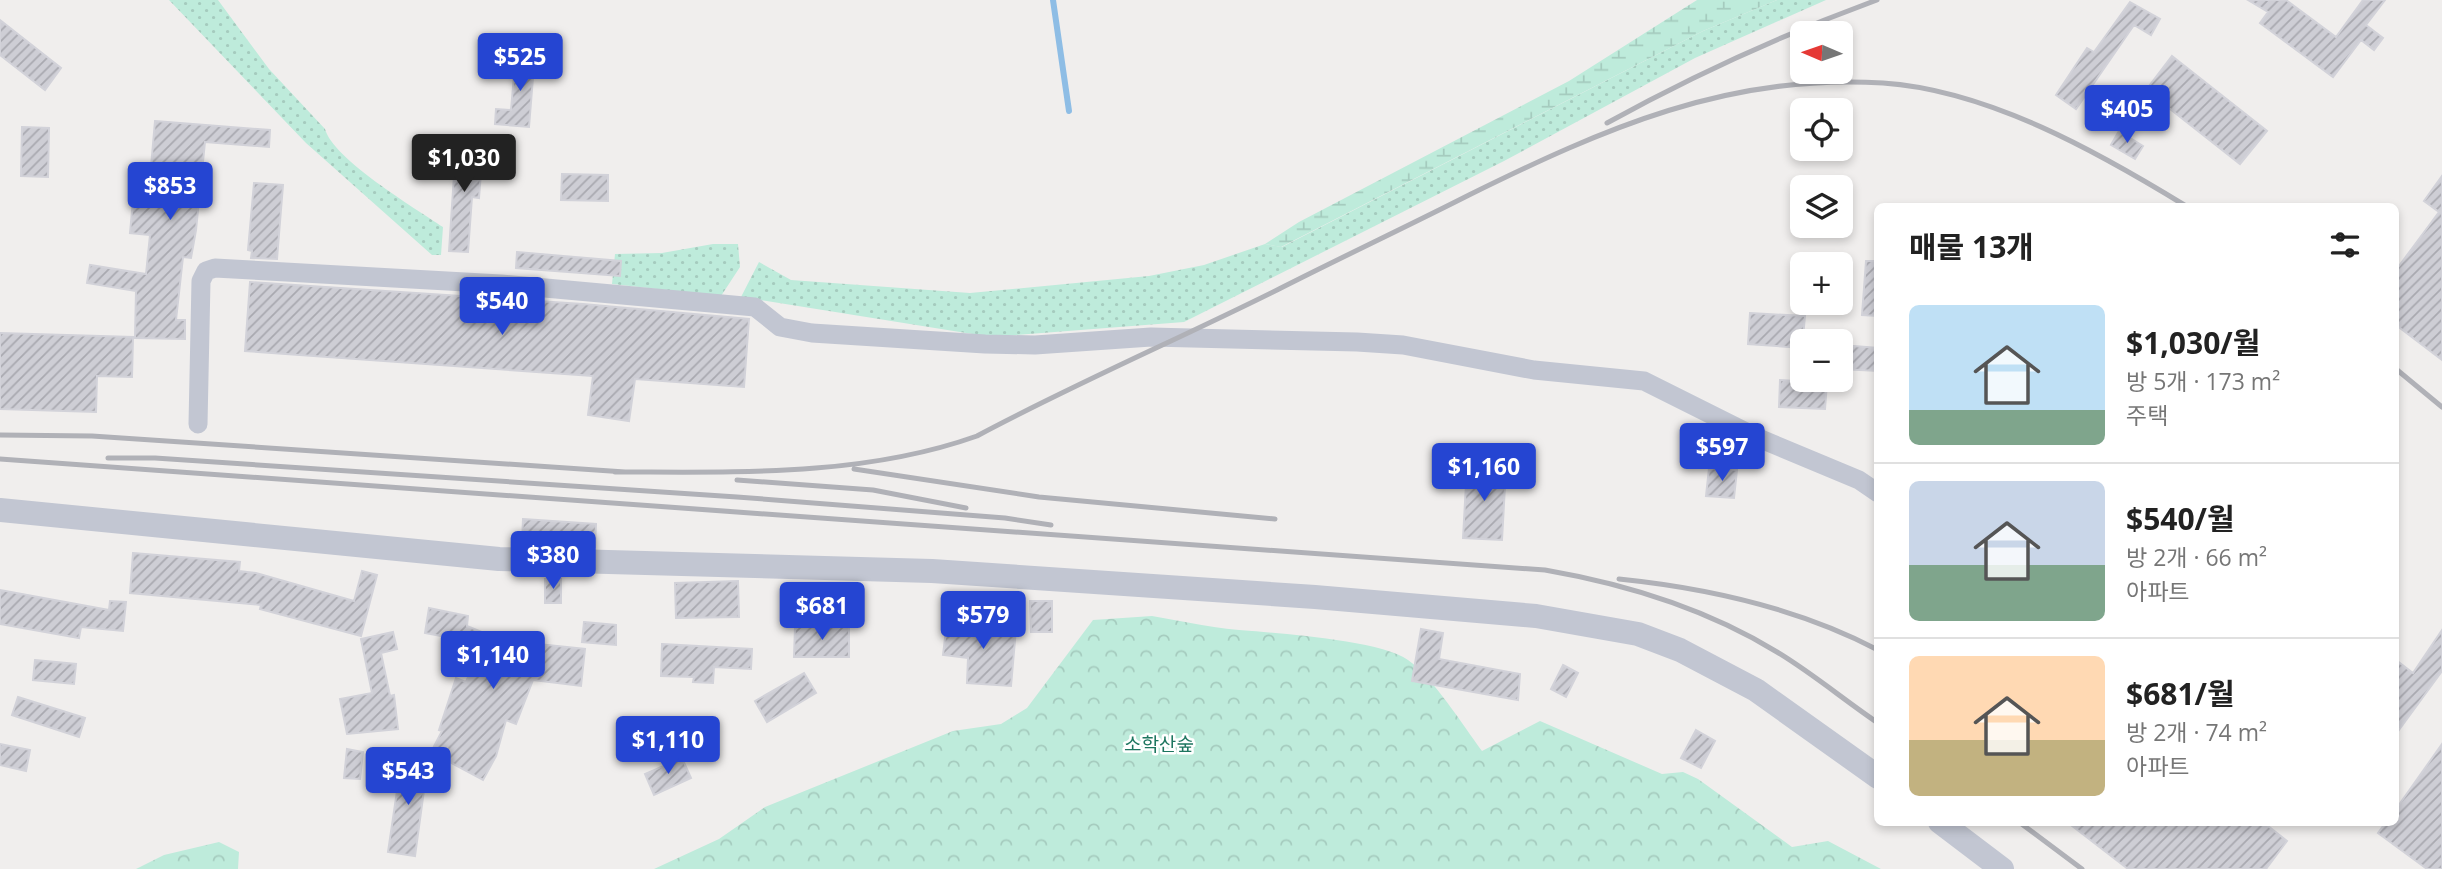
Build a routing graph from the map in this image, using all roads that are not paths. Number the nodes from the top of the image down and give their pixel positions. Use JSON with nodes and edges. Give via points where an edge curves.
{"nodes":[{"id":1,"x":198,"y":424,"type":"dead end"},
{"id":2,"x":1874,"y":490,"type":"edge"},
{"id":3,"x":0,"y":510,"type":"edge"},
{"id":4,"x":1874,"y":774,"type":"edge"},
{"id":5,"x":1945,"y":826,"type":"edge"},
{"id":6,"x":2002,"y":869,"type":"edge"}],
"edges":[{"from":1,"to":2,"type":"street","via":[[201,281],[206,271],[215,268],[501,284],[755,307],[780,327],[812,334],[1035,345],[1151,337],[1404,345],[1534,370],[1644,381]]},
{"from":3,"to":4,"type":"street","via":[[499,559],[932,571],[1536,616],[1638,634],[1680,650],[1756,690]]},
{"from":5,"to":6,"type":"street"}]}
